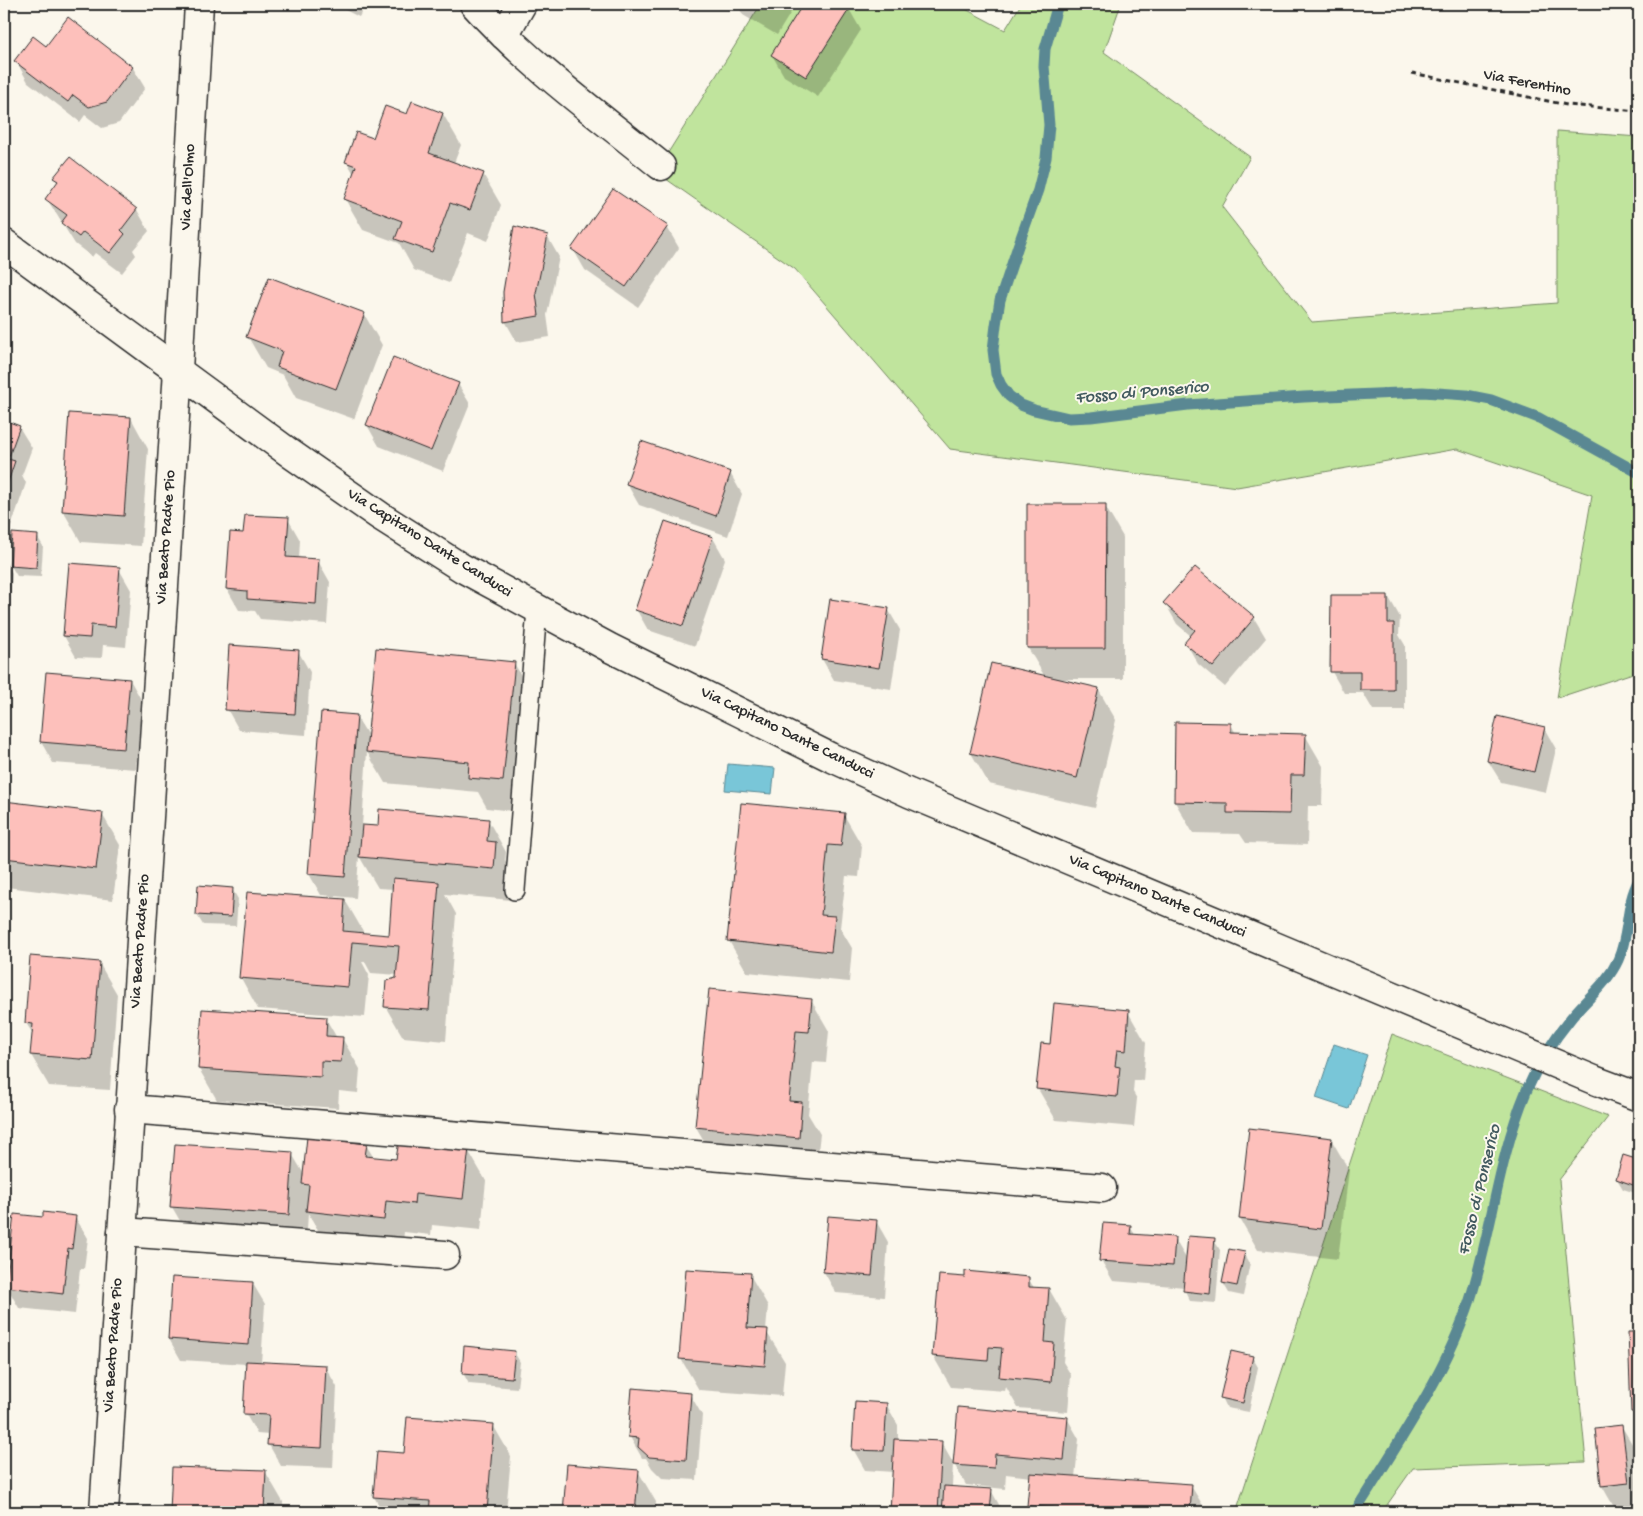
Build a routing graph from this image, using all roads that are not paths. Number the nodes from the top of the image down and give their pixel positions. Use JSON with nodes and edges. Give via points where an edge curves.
{"nodes":[{"id":1,"x":199,"y":4,"type":"edge"},
{"id":2,"x":474,"y":4,"type":"edge"},
{"id":3,"x":522,"y":4,"type":"edge"},
{"id":4,"x":504,"y":35,"type":"junction"},
{"id":5,"x":661,"y":166,"type":"dead end"},
{"id":6,"x":4,"y":243,"type":"edge"},
{"id":7,"x":178,"y":370,"type":"junction"},
{"id":8,"x":537,"y":609,"type":"junction"},
{"id":9,"x":515,"y":890,"type":"dead end"},
{"id":10,"x":1639,"y":1097,"type":"edge"},
{"id":11,"x":129,"y":1109,"type":"junction"},
{"id":12,"x":1102,"y":1188,"type":"dead end"},
{"id":13,"x":122,"y":1232,"type":"junction"},
{"id":14,"x":445,"y":1255,"type":"dead end"},
{"id":15,"x":104,"y":1512,"type":"edge"}],
"edges":[{"from":1,"to":7,"type":"street","name":"Via dell'Olmo"},
{"from":2,"to":4,"type":"street"},
{"from":3,"to":4,"type":"street"},
{"from":4,"to":5,"type":"street"},
{"from":6,"to":7,"type":"street","name":"Via Capitano Dante Canducci"},
{"from":7,"to":8,"type":"street","name":"Via Capitano Dante Canducci","via":[[380,516],[462,568]]},
{"from":7,"to":11,"type":"street","name":"Via Beato Padre Pio"},
{"from":8,"to":9,"type":"lane"},
{"from":8,"to":10,"type":"street","name":"Via Capitano Dante Canducci","via":[[808,746],[901,789]]},
{"from":11,"to":12,"type":"street"},
{"from":11,"to":13,"type":"street","name":"Via Beato Padre Pio"},
{"from":13,"to":14,"type":"street"},
{"from":13,"to":15,"type":"street","name":"Via Beato Padre Pio"}]}
